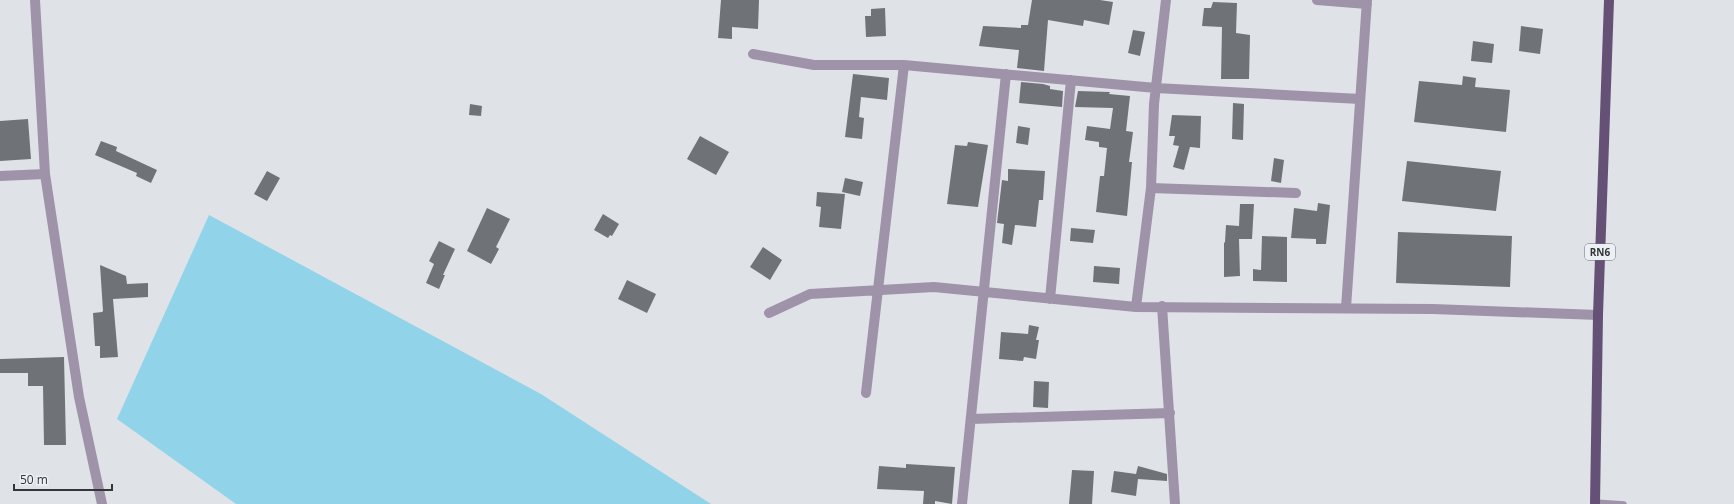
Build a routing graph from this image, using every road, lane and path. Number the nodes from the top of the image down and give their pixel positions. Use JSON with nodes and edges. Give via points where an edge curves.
{"nodes":[{"id":1,"x":35,"y":0,"type":"edge"},
{"id":2,"x":1166,"y":0,"type":"edge"},
{"id":3,"x":1317,"y":0,"type":"edge"},
{"id":4,"x":1609,"y":0,"type":"edge"},
{"id":5,"x":1367,"y":2,"type":"edge"},
{"id":6,"x":753,"y":54,"type":"dead end"},
{"id":7,"x":904,"y":64,"type":"junction"},
{"id":8,"x":1006,"y":74,"type":"junction"},
{"id":9,"x":1071,"y":80,"type":"junction"},
{"id":10,"x":1156,"y":88,"type":"junction"},
{"id":11,"x":1360,"y":99,"type":"junction"},
{"id":12,"x":45,"y":174,"type":"junction"},
{"id":13,"x":0,"y":176,"type":"edge"},
{"id":14,"x":1152,"y":188,"type":"junction"},
{"id":15,"x":1296,"y":193,"type":"dead end"},
{"id":16,"x":878,"y":292,"type":"junction"},
{"id":17,"x":984,"y":293,"type":"junction"},
{"id":18,"x":1050,"y":299,"type":"junction"},
{"id":19,"x":1162,"y":306,"type":"junction"},
{"id":20,"x":1136,"y":307,"type":"junction"},
{"id":21,"x":1346,"y":308,"type":"junction"},
{"id":22,"x":769,"y":313,"type":"dead end"},
{"id":23,"x":1598,"y":315,"type":"junction"},
{"id":24,"x":866,"y":393,"type":"dead end"},
{"id":25,"x":1170,"y":413,"type":"junction"},
{"id":26,"x":971,"y":419,"type":"junction"},
{"id":27,"x":1595,"y":503,"type":"edge"},
{"id":28,"x":102,"y":504,"type":"edge"},
{"id":29,"x":962,"y":504,"type":"edge"},
{"id":30,"x":1175,"y":504,"type":"edge"},
{"id":31,"x":1624,"y":504,"type":"edge"}],
"edges":[{"from":1,"to":12,"type":"street"},
{"from":2,"to":10,"type":"street"},
{"from":3,"to":5,"type":"street"},
{"from":4,"to":23,"type":"main road","number":"RN6"},
{"from":5,"to":11,"type":"street"},
{"from":6,"to":7,"type":"street","via":[[814,65]]},
{"from":7,"to":8,"type":"street"},
{"from":7,"to":16,"type":"street"},
{"from":8,"to":9,"type":"street"},
{"from":8,"to":17,"type":"street"},
{"from":9,"to":10,"type":"street"},
{"from":9,"to":18,"type":"street"},
{"from":10,"to":11,"type":"street"},
{"from":10,"to":14,"type":"street"},
{"from":11,"to":21,"type":"street"},
{"from":12,"to":13,"type":"street"},
{"from":12,"to":28,"type":"street","via":[[79,397]]},
{"from":14,"to":15,"type":"street"},
{"from":14,"to":20,"type":"street"},
{"from":16,"to":17,"type":"street","via":[[934,288]]},
{"from":16,"to":22,"type":"street","via":[[810,294]]},
{"from":16,"to":24,"type":"street"},
{"from":17,"to":18,"type":"street"},
{"from":17,"to":26,"type":"street"},
{"from":18,"to":20,"type":"street"},
{"from":19,"to":20,"type":"street"},
{"from":19,"to":21,"type":"street"},
{"from":19,"to":25,"type":"street"},
{"from":21,"to":23,"type":"street"},
{"from":23,"to":27,"type":"main road","number":"RN6"},
{"from":25,"to":26,"type":"street"},
{"from":25,"to":30,"type":"street"},
{"from":26,"to":29,"type":"street"},
{"from":27,"to":31,"type":"lane"}]}
